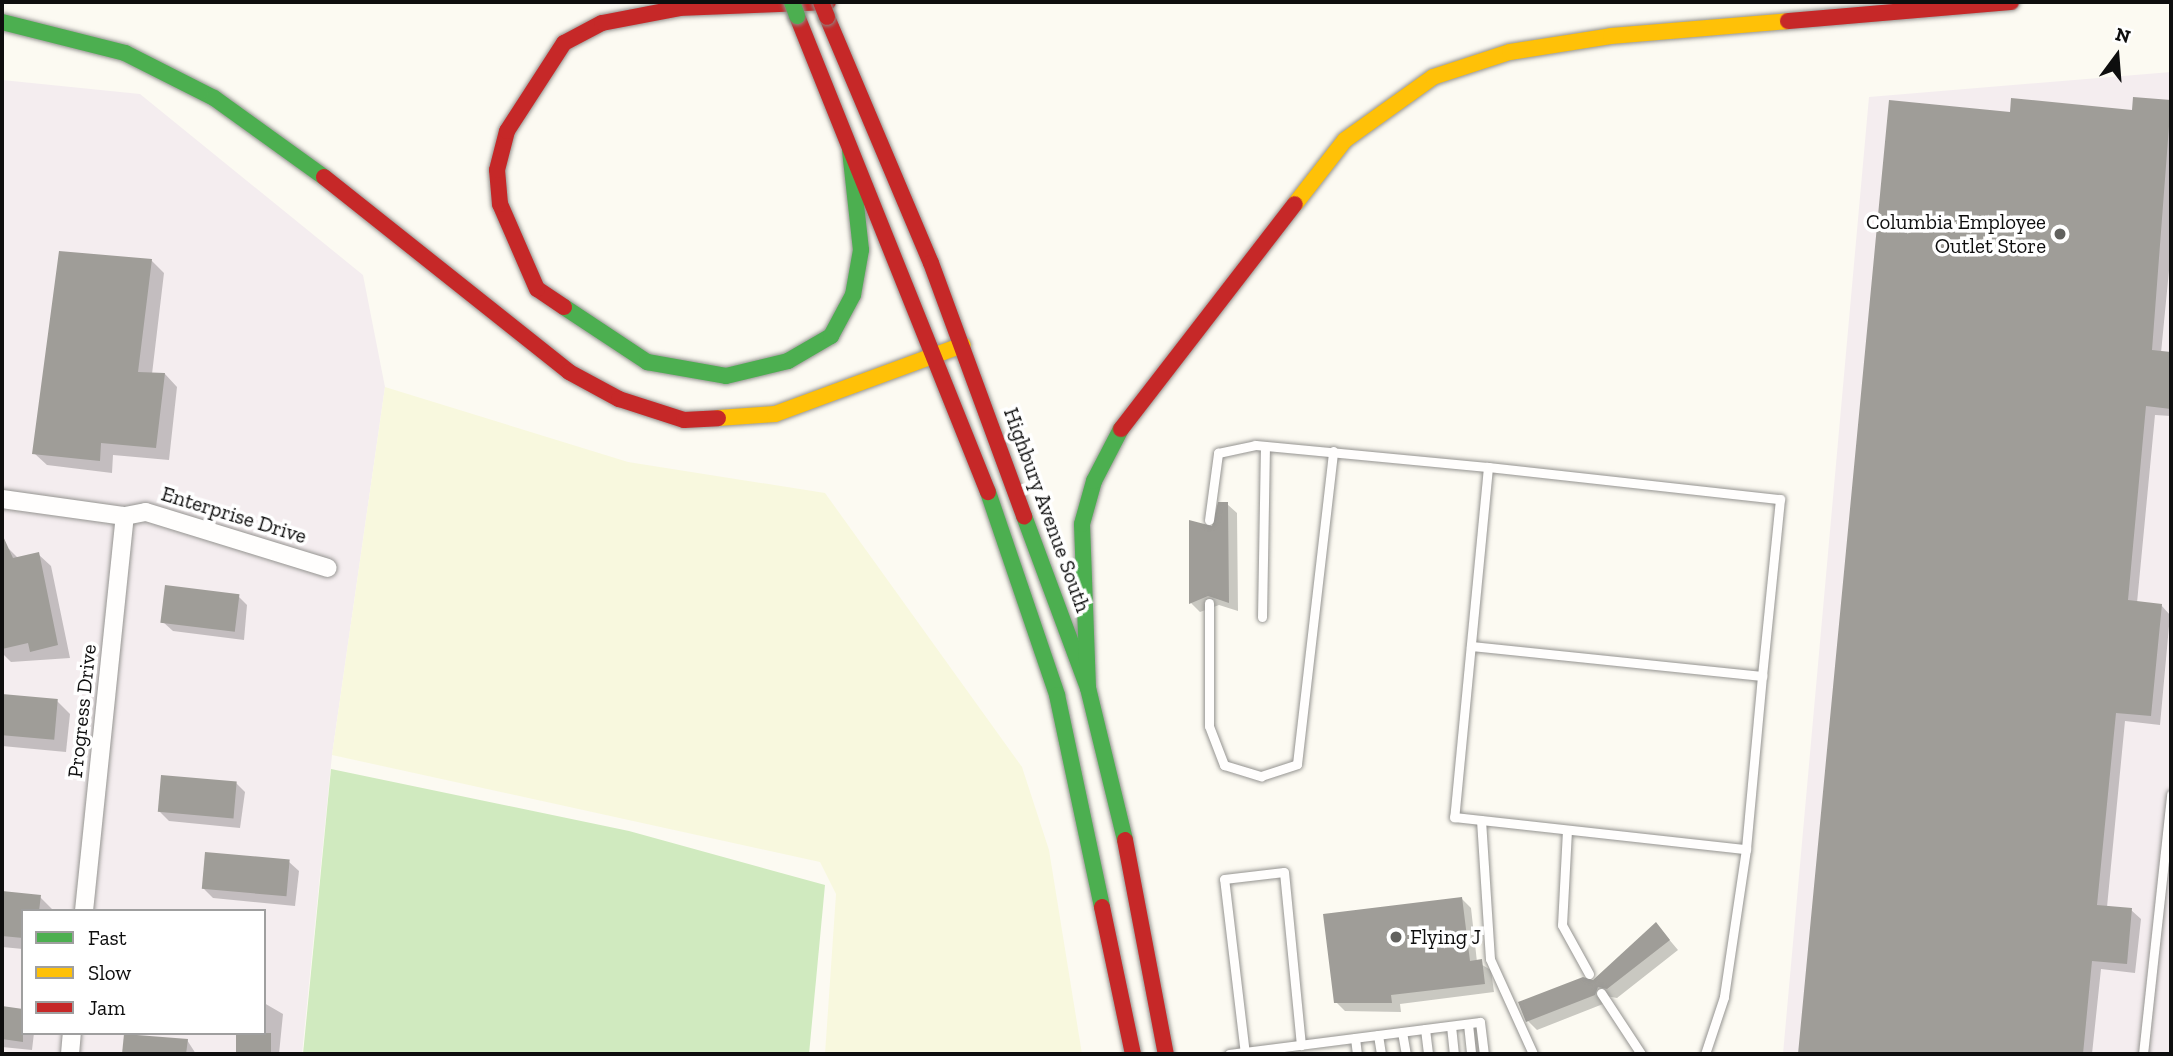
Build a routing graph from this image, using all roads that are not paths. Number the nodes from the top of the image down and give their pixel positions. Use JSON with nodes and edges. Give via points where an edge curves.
{"nodes":[{"id":1,"x":2011,"y":2,"type":"edge"},
{"id":2,"x":825,"y":7,"type":"edge"},
{"id":3,"x":794,"y":9,"type":"edge"},
{"id":4,"x":2,"y":22,"type":"edge"},
{"id":5,"x":850,"y":151,"type":"junction"},
{"id":6,"x":963,"y":345,"type":"junction"},
{"id":7,"x":930,"y":354,"type":"junction"},
{"id":8,"x":1265,"y":446,"type":"junction"},
{"id":9,"x":1333,"y":451,"type":"junction"},
{"id":10,"x":1488,"y":467,"type":"junction"},
{"id":11,"x":2,"y":499,"type":"edge"},
{"id":12,"x":125,"y":516,"type":"junction"},
{"id":13,"x":1209,"y":520,"type":"dead end"},
{"id":14,"x":328,"y":568,"type":"dead end"},
{"id":15,"x":1209,"y":603,"type":"dead end"},
{"id":16,"x":1262,"y":617,"type":"dead end"},
{"id":17,"x":1471,"y":646,"type":"junction"},
{"id":18,"x":1762,"y":676,"type":"junction"},
{"id":19,"x":1088,"y":688,"type":"junction"},
{"id":20,"x":2171,"y":795,"type":"edge"},
{"id":21,"x":1481,"y":820,"type":"junction"},
{"id":22,"x":1567,"y":830,"type":"junction"},
{"id":23,"x":1746,"y":849,"type":"junction"},
{"id":24,"x":84,"y":909,"type":"edge"},
{"id":25,"x":1590,"y":974,"type":"dead end"},
{"id":26,"x":1601,"y":993,"type":"dead end"},
{"id":27,"x":1468,"y":1024,"type":"junction"},
{"id":28,"x":1451,"y":1026,"type":"junction"},
{"id":29,"x":1425,"y":1029,"type":"junction"},
{"id":30,"x":1402,"y":1032,"type":"junction"},
{"id":31,"x":72,"y":1035,"type":"edge"},
{"id":32,"x":1378,"y":1035,"type":"junction"},
{"id":33,"x":1356,"y":1038,"type":"junction"},
{"id":34,"x":1301,"y":1045,"type":"junction"},
{"id":35,"x":1245,"y":1053,"type":"edge"},
{"id":36,"x":70,"y":1054,"type":"edge"},
{"id":37,"x":1133,"y":1054,"type":"edge"},
{"id":38,"x":1166,"y":1054,"type":"edge"},
{"id":39,"x":1229,"y":1054,"type":"edge"},
{"id":40,"x":1357,"y":1054,"type":"edge"},
{"id":41,"x":1381,"y":1054,"type":"edge"},
{"id":42,"x":1406,"y":1054,"type":"edge"},
{"id":43,"x":1428,"y":1054,"type":"edge"},
{"id":44,"x":1454,"y":1054,"type":"edge"},
{"id":45,"x":1471,"y":1054,"type":"edge"},
{"id":46,"x":1484,"y":1054,"type":"edge"},
{"id":47,"x":1533,"y":1054,"type":"edge"},
{"id":48,"x":1641,"y":1054,"type":"edge"},
{"id":49,"x":1705,"y":1054,"type":"edge"},
{"id":50,"x":2143,"y":1054,"type":"edge"}],
"edges":[{"from":1,"to":19,"type":"main road","via":[[1612,36],[1510,52],[1433,77],[1392,103],[1337,150],[1124,424],[1094,481],[1082,524],[1080,569]]},
{"from":2,"to":5,"type":"main road","via":[[680,8],[602,23],[564,43],[507,131],[497,170],[500,204],[537,289],[647,362],[726,376],[788,361],[831,336],[853,295],[861,250]]},
{"from":2,"to":6,"type":"main road","name":"Highbury Avenue South"},
{"from":3,"to":5,"type":"main road"},
{"from":4,"to":7,"type":"main road","via":[[125,53],[214,98],[569,373],[619,399],[684,420],[775,414]]},
{"from":5,"to":7,"type":"main road"},
{"from":6,"to":7,"type":"main road"},
{"from":6,"to":19,"type":"main road","name":"Highbury Avenue South"},
{"from":7,"to":37,"type":"main road","via":[[1013,553],[1057,695]]},
{"from":8,"to":9,"type":"lane"},
{"from":8,"to":13,"type":"lane","via":[[1218,453]]},
{"from":8,"to":16,"type":"lane"},
{"from":9,"to":10,"type":"lane"},
{"from":9,"to":15,"type":"lane","via":[[1297,764],[1261,776],[1224,765],[1209,726]]},
{"from":10,"to":17,"type":"lane"},
{"from":10,"to":18,"type":"lane","via":[[1780,499]]},
{"from":11,"to":12,"type":"street","name":"Enterprise Drive"},
{"from":12,"to":14,"type":"street","name":"Enterprise Drive","via":[[146,512]]},
{"from":12,"to":24,"type":"street","name":"Progress Drive"},
{"from":17,"to":18,"type":"lane"},
{"from":17,"to":21,"type":"lane","via":[[1454,817]]},
{"from":18,"to":23,"type":"lane"},
{"from":19,"to":38,"type":"main road","name":"Highbury Avenue South","via":[[1134,875]]},
{"from":20,"to":50,"type":"lane"},
{"from":21,"to":22,"type":"lane"},
{"from":21,"to":47,"type":"lane","via":[[1490,959]]},
{"from":22,"to":23,"type":"lane"},
{"from":22,"to":25,"type":"lane","via":[[1562,925]]},
{"from":23,"to":49,"type":"lane","via":[[1724,997]]},
{"from":26,"to":48,"type":"lane"},
{"from":27,"to":28,"type":"lane"},
{"from":27,"to":45,"type":"lane"},
{"from":27,"to":46,"type":"lane","via":[[1480,1022]]},
{"from":28,"to":29,"type":"lane"},
{"from":28,"to":44,"type":"lane"},
{"from":29,"to":30,"type":"lane"},
{"from":29,"to":43,"type":"lane"},
{"from":30,"to":32,"type":"lane"},
{"from":30,"to":42,"type":"lane"},
{"from":31,"to":36,"type":"street"},
{"from":32,"to":33,"type":"lane"},
{"from":32,"to":41,"type":"lane"},
{"from":33,"to":34,"type":"lane"},
{"from":33,"to":40,"type":"lane"},
{"from":34,"to":35,"type":"lane"},
{"from":34,"to":35,"type":"lane","via":[[1284,872],[1224,879]]},
{"from":35,"to":39,"type":"lane"}]}
